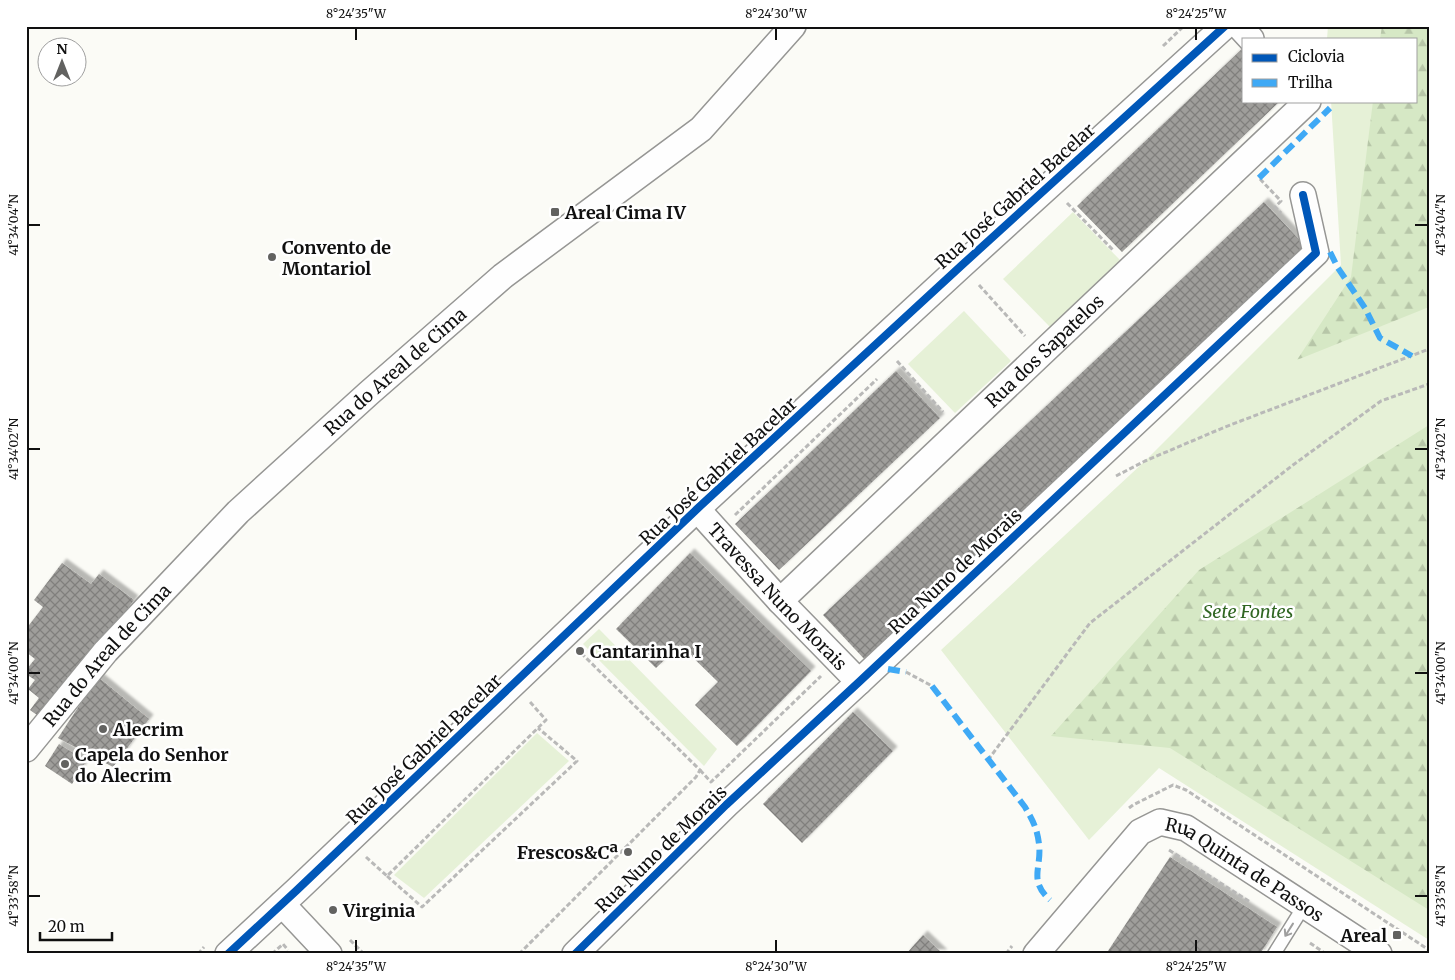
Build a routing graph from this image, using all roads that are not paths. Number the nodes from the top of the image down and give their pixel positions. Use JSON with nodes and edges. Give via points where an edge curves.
{"nodes":[{"id":1,"x":793,"y":26,"type":"edge"},
{"id":2,"x":1225,"y":26,"type":"edge"},
{"id":3,"x":1239,"y":26,"type":"edge"},
{"id":4,"x":1249,"y":38,"type":"edge"},
{"id":5,"x":1307,"y":102,"type":"edge"},
{"id":6,"x":1303,"y":195,"type":"dead end"},
{"id":7,"x":697,"y":509,"type":"junction"},
{"id":8,"x":780,"y":601,"type":"junction"},
{"id":9,"x":859,"y":682,"type":"junction"},
{"id":10,"x":26,"y":749,"type":"edge"},
{"id":11,"x":282,"y":904,"type":"junction"},
{"id":12,"x":1304,"y":906,"type":"junction"},
{"id":13,"x":234,"y":951,"type":"edge"},
{"id":14,"x":329,"y":954,"type":"edge"},
{"id":15,"x":575,"y":954,"type":"edge"},
{"id":16,"x":1036,"y":954,"type":"edge"},
{"id":17,"x":1274,"y":954,"type":"edge"},
{"id":18,"x":1379,"y":954,"type":"edge"}],
"edges":[{"from":1,"to":10,"type":"street","name":"Rua do Areal de Cima","via":[[701,129],[503,276],[238,512],[106,651]]},
{"from":2,"to":7,"type":"street","name":"Rua José Gabriel Bacelar"},
{"from":3,"to":4,"type":"street"},
{"from":5,"to":8,"type":"street","name":"Rua dos Sapatelos"},
{"from":6,"to":9,"type":"street","name":"Rua Nuno de Morais","via":[[1316,253]]},
{"from":7,"to":8,"type":"street","name":"Travessa Nuno Morais"},
{"from":7,"to":11,"type":"street","name":"Rua José Gabriel Bacelar"},
{"from":8,"to":9,"type":"street","name":"Travessa Nuno Morais"},
{"from":9,"to":15,"type":"street","name":"Rua Nuno de Morais","via":[[726,805]]},
{"from":11,"to":13,"type":"street","name":"Rua José Gabriel Bacelar"},
{"from":11,"to":14,"type":"street"},
{"from":12,"to":16,"type":"street","name":"Rua Quinta de Passos","via":[[1186,828],[1160,822],[1140,832]]},
{"from":12,"to":17,"type":"lane","one_way":true},
{"from":12,"to":18,"type":"street","name":"Rua Quinta de Passos"}]}
